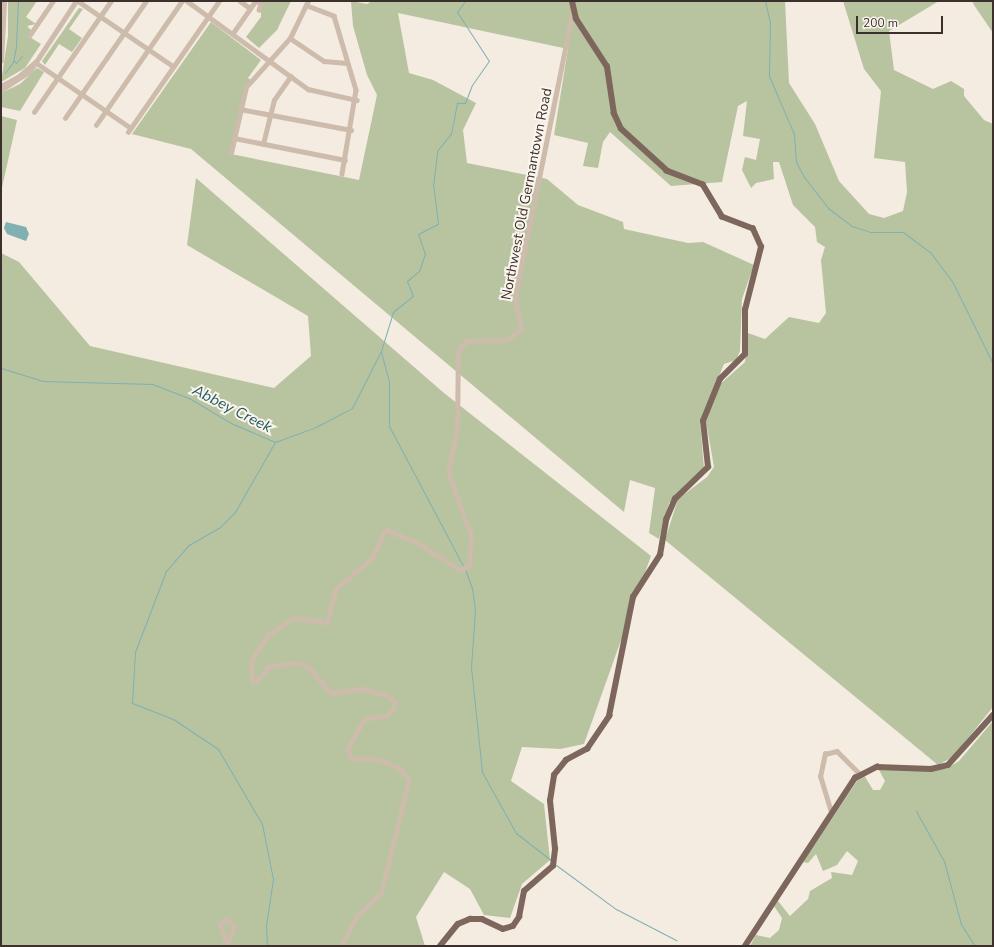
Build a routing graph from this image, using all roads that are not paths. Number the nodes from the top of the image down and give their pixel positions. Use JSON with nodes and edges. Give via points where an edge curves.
{"nodes":[{"id":1,"x":4,"y":1,"type":"edge"},
{"id":2,"x":53,"y":1,"type":"edge"},
{"id":3,"x":77,"y":1,"type":"edge"},
{"id":4,"x":111,"y":1,"type":"edge"},
{"id":5,"x":146,"y":1,"type":"edge"},
{"id":6,"x":182,"y":1,"type":"edge"},
{"id":7,"x":187,"y":1,"type":"edge"},
{"id":8,"x":219,"y":1,"type":"edge"},
{"id":9,"x":240,"y":1,"type":"edge"},
{"id":10,"x":256,"y":1,"type":"edge"},
{"id":11,"x":572,"y":1,"type":"edge"},
{"id":12,"x":307,"y":3,"type":"edge"},
{"id":13,"x":250,"y":8,"type":"junction"},
{"id":14,"x":259,"y":10,"type":"dead end"},
{"id":15,"x":573,"y":10,"type":"junction"},
{"id":16,"x":100,"y":16,"type":"junction"},
{"id":17,"x":208,"y":16,"type":"junction"},
{"id":18,"x":3,"y":30,"type":"edge"},
{"id":19,"x":124,"y":33,"type":"junction"},
{"id":20,"x":233,"y":33,"type":"junction"},
{"id":21,"x":29,"y":36,"type":"dead end"},
{"id":22,"x":290,"y":38,"type":"junction"},
{"id":23,"x":148,"y":49,"type":"junction"},
{"id":24,"x":269,"y":60,"type":"junction"},
{"id":25,"x":1,"y":61,"type":"edge"},
{"id":26,"x":34,"y":62,"type":"junction"},
{"id":27,"x":347,"y":63,"type":"junction"},
{"id":28,"x":173,"y":66,"type":"junction"},
{"id":29,"x":290,"y":76,"type":"junction"},
{"id":30,"x":58,"y":78,"type":"junction"},
{"id":31,"x":1,"y":86,"type":"edge"},
{"id":32,"x":1,"y":90,"type":"edge"},
{"id":33,"x":82,"y":94,"type":"junction"},
{"id":34,"x":357,"y":100,"type":"junction"},
{"id":35,"x":240,"y":109,"type":"junction"},
{"id":36,"x":106,"y":111,"type":"junction"},
{"id":37,"x":34,"y":112,"type":"dead end"},
{"id":38,"x":270,"y":114,"type":"junction"},
{"id":39,"x":65,"y":118,"type":"dead end"},
{"id":40,"x":96,"y":125,"type":"dead end"},
{"id":41,"x":351,"y":130,"type":"junction"},
{"id":42,"x":234,"y":138,"type":"junction"},
{"id":43,"x":263,"y":144,"type":"junction"},
{"id":44,"x":231,"y":153,"type":"dead end"},
{"id":45,"x":345,"y":160,"type":"junction"},
{"id":46,"x":342,"y":174,"type":"dead end"},
{"id":47,"x":993,"y":715,"type":"edge"},
{"id":48,"x":860,"y":774,"type":"junction"},
{"id":49,"x":831,"y":812,"type":"junction"},
{"id":50,"x":341,"y":946,"type":"edge"},
{"id":51,"x":440,"y":946,"type":"edge"},
{"id":52,"x":745,"y":946,"type":"edge"}],
"edges":[{"from":1,"to":18,"type":"street"},
{"from":2,"to":21,"type":"street"},
{"from":3,"to":16,"type":"street"},
{"from":3,"to":26,"type":"street"},
{"from":4,"to":16,"type":"street"},
{"from":5,"to":19,"type":"street"},
{"from":6,"to":23,"type":"street"},
{"from":7,"to":17,"type":"street"},
{"from":8,"to":17,"type":"street"},
{"from":9,"to":13,"type":"street"},
{"from":10,"to":13,"type":"street"},
{"from":10,"to":14,"type":"street","via":[[261,4]]},
{"from":11,"to":15,"type":"main road"},
{"from":12,"to":22,"type":"street"},
{"from":12,"to":27,"type":"street","via":[[334,16]]},
{"from":13,"to":20,"type":"street"},
{"from":15,"to":50,"type":"street","name":"Northwest Old Germantown Road","via":[[515,297],[521,329],[506,340],[466,341],[458,350],[458,429],[448,472],[471,536],[470,566],[460,570],[418,543],[386,530],[372,558],[336,589],[327,622],[302,616],[286,621],[263,640],[251,660],[252,682],[257,682],[269,667],[298,663],[309,668],[331,694],[361,689],[387,696],[395,702],[393,710],[386,716],[364,719],[347,750],[352,758],[377,759],[399,768],[409,780],[381,894],[357,916]]},
{"from":15,"to":51,"type":"main road","via":[[607,67],[614,114],[621,129],[667,170],[703,185],[722,217],[753,229],[761,248],[745,310],[745,354],[720,379],[703,421],[708,467],[676,497],[667,518],[660,555],[633,597],[610,716],[588,749],[566,760],[554,775],[550,800],[555,849],[553,866],[524,892],[519,917],[514,926],[503,929],[482,919],[470,918],[458,924]]},
{"from":16,"to":19,"type":"street"},
{"from":16,"to":30,"type":"street"},
{"from":17,"to":20,"type":"street"},
{"from":17,"to":28,"type":"street"},
{"from":18,"to":25,"type":"street"},
{"from":19,"to":23,"type":"street"},
{"from":19,"to":33,"type":"street"},
{"from":20,"to":24,"type":"street"},
{"from":22,"to":24,"type":"street"},
{"from":22,"to":27,"type":"street","via":[[324,61]]},
{"from":23,"to":28,"type":"street"},
{"from":23,"to":36,"type":"street"},
{"from":24,"to":29,"type":"street"},
{"from":24,"to":35,"type":"street","via":[[246,87]]},
{"from":26,"to":30,"type":"street"},
{"from":26,"to":31,"type":"street","via":[[18,77]]},
{"from":26,"to":32,"type":"street","via":[[20,80]]},
{"from":27,"to":34,"type":"street"},
{"from":28,"to":36,"type":"street","via":[[130,130]]},
{"from":29,"to":34,"type":"street","via":[[308,89]]},
{"from":29,"to":38,"type":"street","via":[[274,100]]},
{"from":30,"to":33,"type":"street"},
{"from":30,"to":37,"type":"street"},
{"from":33,"to":36,"type":"street"},
{"from":33,"to":39,"type":"street"},
{"from":34,"to":41,"type":"street"},
{"from":35,"to":38,"type":"street"},
{"from":35,"to":42,"type":"street"},
{"from":36,"to":40,"type":"street"},
{"from":38,"to":41,"type":"street"},
{"from":38,"to":43,"type":"street"},
{"from":41,"to":45,"type":"street"},
{"from":42,"to":43,"type":"street"},
{"from":42,"to":44,"type":"street"},
{"from":43,"to":45,"type":"street"},
{"from":45,"to":46,"type":"street"},
{"from":47,"to":48,"type":"main road","via":[[960,755],[944,767],[883,766]]},
{"from":48,"to":49,"type":"main road"},
{"from":48,"to":49,"type":"street","via":[[837,751],[825,754],[820,777]]},
{"from":49,"to":52,"type":"main road"}]}
